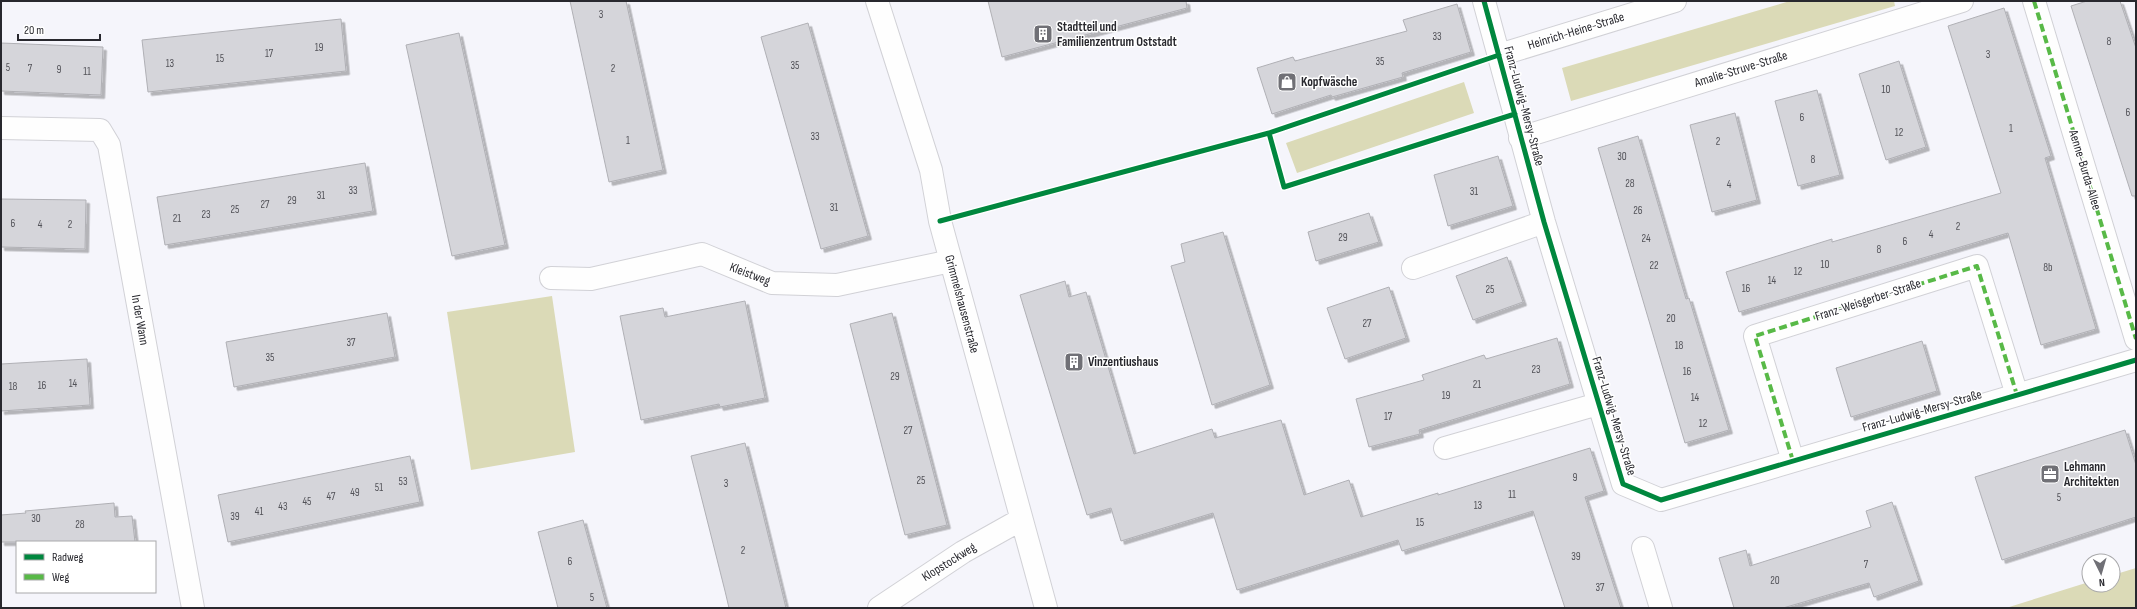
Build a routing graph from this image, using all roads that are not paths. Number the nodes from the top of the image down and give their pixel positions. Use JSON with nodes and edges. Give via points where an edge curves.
{"nodes":[{"id":1,"x":877,"y":1,"type":"edge"},
{"id":2,"x":1484,"y":1,"type":"edge"},
{"id":3,"x":1675,"y":1,"type":"edge"},
{"id":4,"x":1962,"y":1,"type":"edge"},
{"id":5,"x":2034,"y":1,"type":"edge"},
{"id":6,"x":1933,"y":5,"type":"edge"},
{"id":7,"x":1499,"y":55,"type":"junction"},
{"id":8,"x":1,"y":128,"type":"edge"},
{"id":9,"x":1520,"y":138,"type":"junction"},
{"id":10,"x":1544,"y":222,"type":"junction"},
{"id":11,"x":951,"y":261,"type":"junction"},
{"id":12,"x":1413,"y":268,"type":"dead end"},
{"id":13,"x":551,"y":278,"type":"dead end"},
{"id":14,"x":2136,"y":339,"type":"edge"},
{"id":15,"x":2136,"y":360,"type":"edge"},
{"id":16,"x":2017,"y":395,"type":"junction"},
{"id":17,"x":1598,"y":404,"type":"junction"},
{"id":18,"x":1445,"y":448,"type":"dead end"},
{"id":19,"x":1793,"y":461,"type":"junction"},
{"id":20,"x":1020,"y":520,"type":"junction"},
{"id":21,"x":1643,"y":548,"type":"dead end"},
{"id":22,"x":193,"y":608,"type":"edge"},
{"id":23,"x":879,"y":608,"type":"edge"},
{"id":24,"x":1046,"y":608,"type":"edge"},
{"id":25,"x":1662,"y":608,"type":"edge"}],
"edges":[{"from":1,"to":11,"type":"street","name":"Grimmelshausenstraße","via":[[931,170],[940,222]]},
{"from":2,"to":7,"type":"street","name":"Franz-Ludwig-Mersy-Straße"},
{"from":3,"to":7,"type":"street","name":"Heinrich-Heine-Straße"},
{"from":4,"to":6,"type":"street","name":"Amalie-Struve-Straße"},
{"from":5,"to":14,"type":"street","name":"Aenne-Burda-Allee"},
{"from":6,"to":9,"type":"street","name":"Amalie-Struve-Straße"},
{"from":7,"to":9,"type":"street","name":"Franz-Ludwig-Mersy-Straße"},
{"from":8,"to":22,"type":"street","name":"In der Wann","via":[[100,130],[109,145]]},
{"from":9,"to":10,"type":"street","name":"Franz-Ludwig-Mersy-Straße"},
{"from":10,"to":12,"type":"street"},
{"from":10,"to":17,"type":"street","name":"Franz-Ludwig-Mersy-Straße"},
{"from":11,"to":13,"type":"street","name":"Kleistweg","via":[[837,285],[772,284],[702,254],[591,279]]},
{"from":11,"to":20,"type":"street","name":"Grimmelshausenstraße"},
{"from":15,"to":16,"type":"street","name":"Franz-Ludwig-Mersy-Straße"},
{"from":16,"to":19,"type":"street","name":"Franz-Ludwig-Mersy-Straße"},
{"from":16,"to":19,"type":"street","name":"Franz-Weisgerber-Straße","via":[[1977,266],[1755,336]]},
{"from":17,"to":18,"type":"street","name":"Franz-Ludwig-Mersy-Straße"},
{"from":17,"to":19,"type":"street","name":"Franz-Ludwig-Mersy-Straße","via":[[1623,484],[1660,500]]},
{"from":20,"to":23,"type":"street","name":"Klopstockweg","via":[[964,552]]},
{"from":20,"to":24,"type":"street","name":"Grimmelshausenstraße"},
{"from":21,"to":25,"type":"street"}]}
